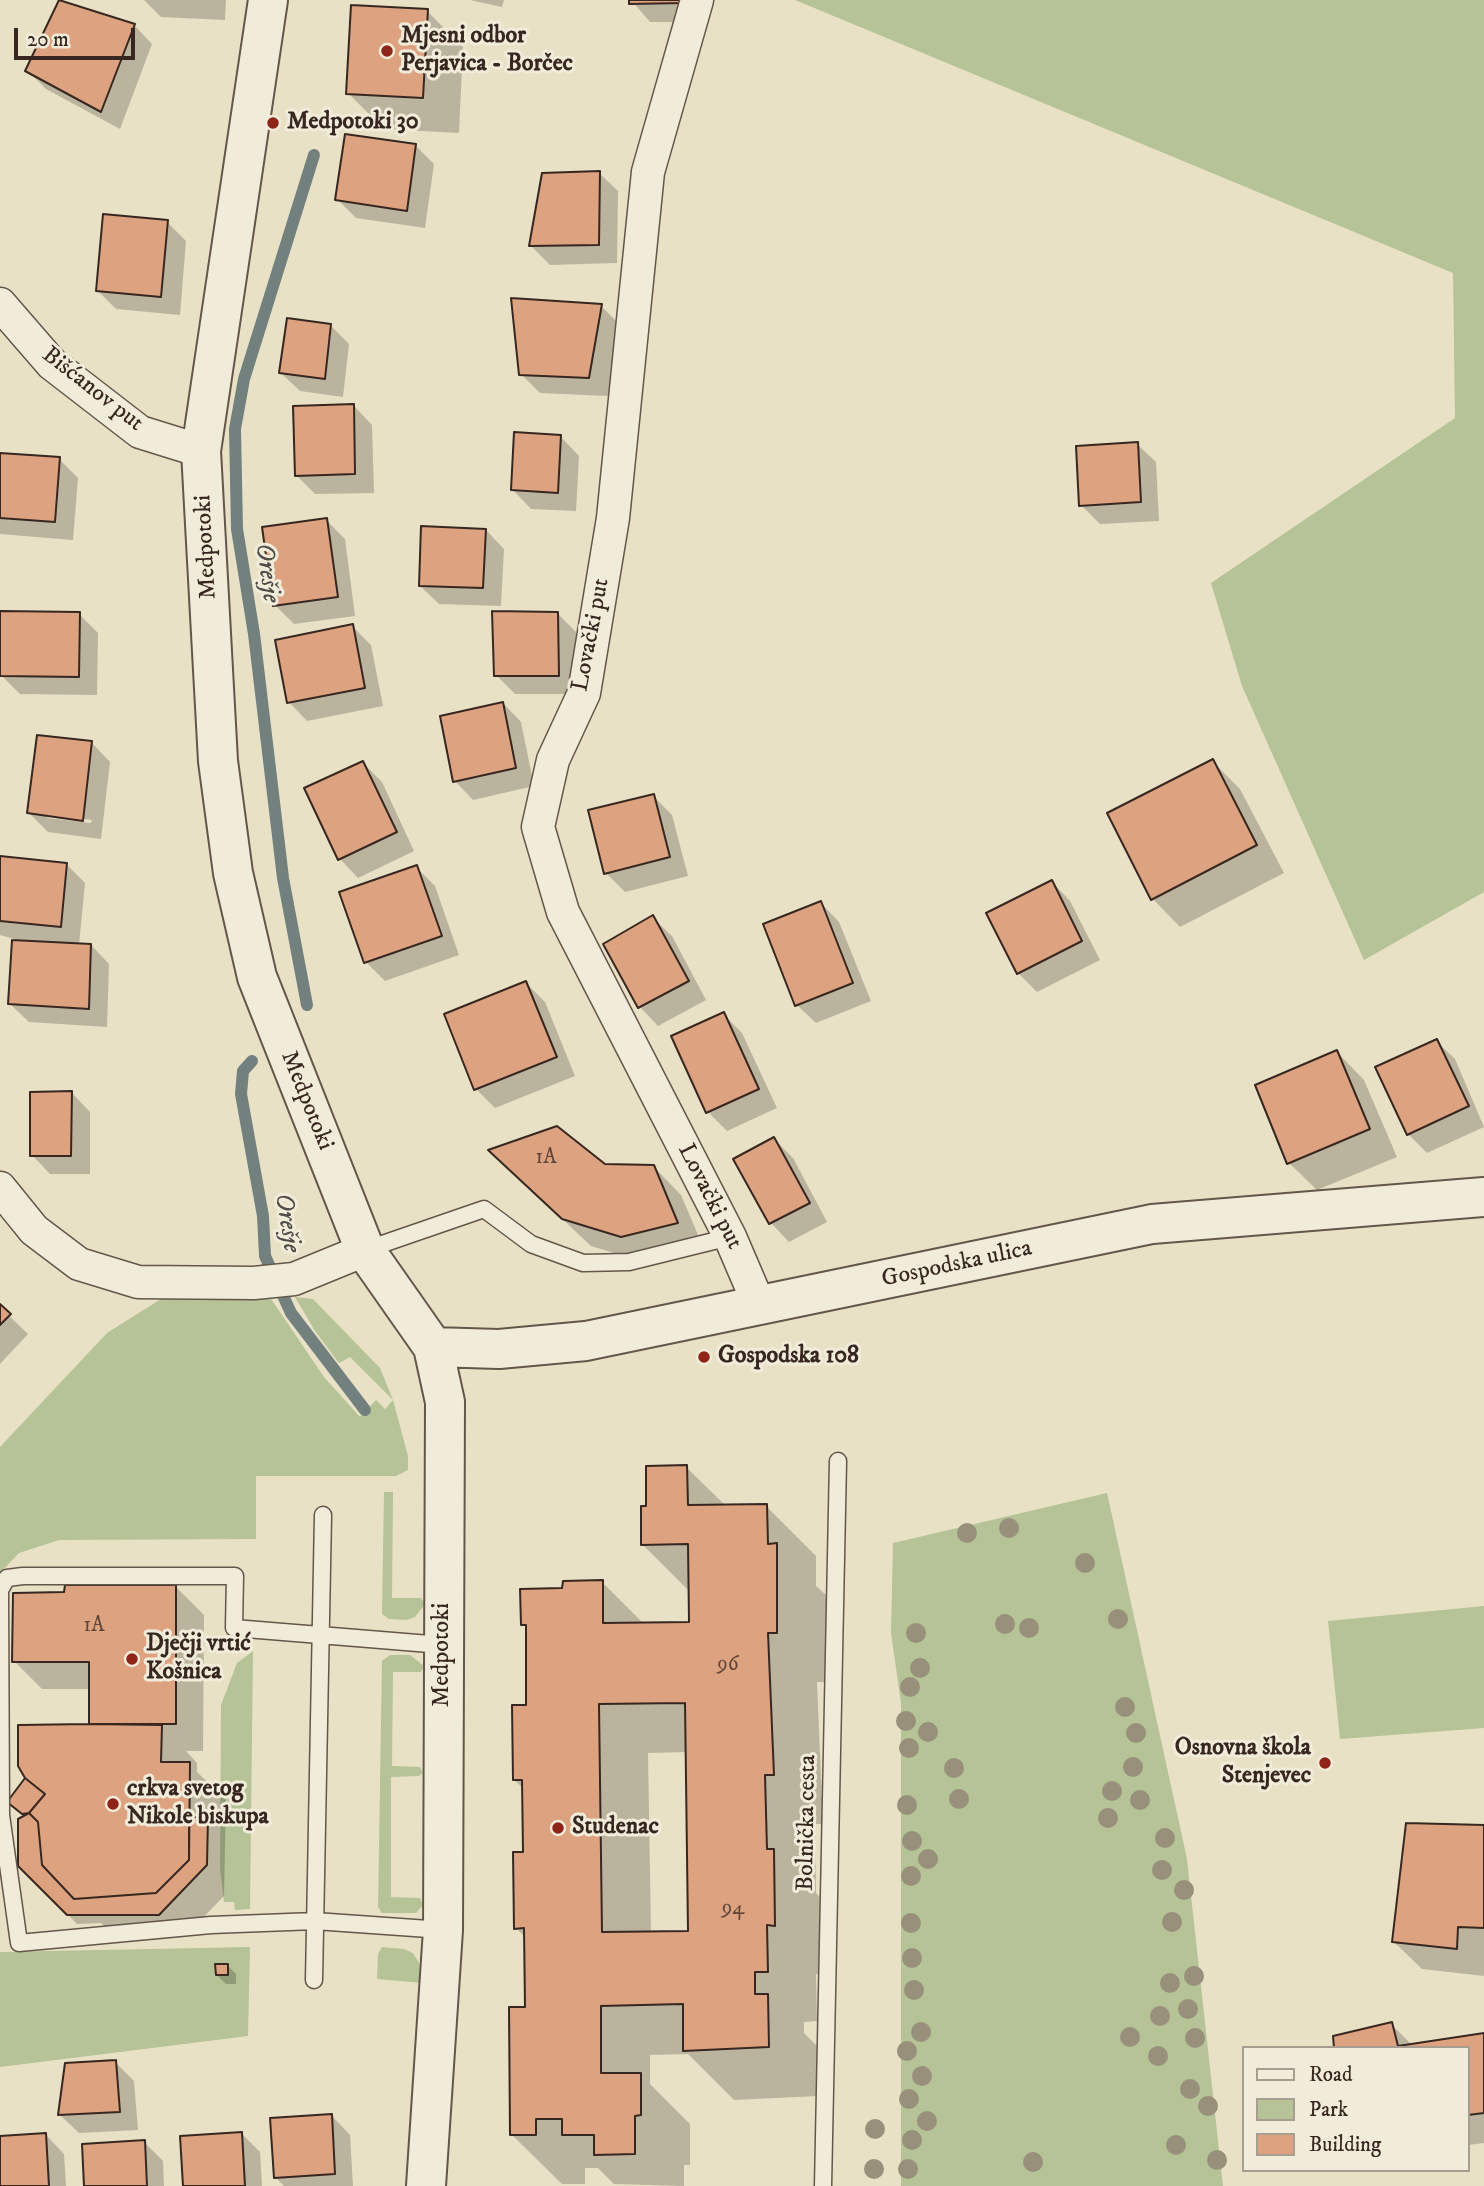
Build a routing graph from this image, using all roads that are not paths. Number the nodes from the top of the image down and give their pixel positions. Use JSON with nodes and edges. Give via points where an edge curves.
{"nodes":[{"id":1,"x":268,"y":0,"type":"edge"},
{"id":2,"x":696,"y":0,"type":"edge"},
{"id":3,"x":0,"y":304,"type":"edge"},
{"id":4,"x":201,"y":451,"type":"junction"},
{"id":5,"x":0,"y":1188,"type":"edge"},
{"id":6,"x":1484,"y":1198,"type":"edge"},
{"id":7,"x":730,"y":1237,"type":"junction"},
{"id":8,"x":366,"y":1250,"type":"junction"},
{"id":9,"x":760,"y":1307,"type":"junction"},
{"id":10,"x":433,"y":1347,"type":"junction"},
{"id":11,"x":838,"y":1461,"type":"dead end"},
{"id":12,"x":323,"y":1515,"type":"dead end"},
{"id":13,"x":319,"y":1635,"type":"junction"},
{"id":14,"x":442,"y":1645,"type":"junction"},
{"id":15,"x":315,"y":1921,"type":"junction"},
{"id":16,"x":443,"y":1930,"type":"junction"},
{"id":17,"x":314,"y":1980,"type":"dead end"},
{"id":18,"x":426,"y":2186,"type":"edge"},
{"id":19,"x":823,"y":2186,"type":"edge"}],
"edges":[{"from":1,"to":4,"type":"street","name":"Medpotoki"},
{"from":2,"to":7,"type":"street","name":"Lovački put","via":[[648,172],[613,518],[584,693],[553,761],[538,827],[563,912]]},
{"from":3,"to":4,"type":"street","name":"Bišćanov put","via":[[52,364],[141,432]]},
{"from":4,"to":8,"type":"street","name":"Medpotoki","via":[[218,761],[233,873],[257,977]]},
{"from":5,"to":8,"type":"street","via":[[34,1230],[79,1264],[138,1282],[294,1279]]},
{"from":6,"to":9,"type":"street","name":"Gospodska ulica","via":[[1152,1224]]},
{"from":7,"to":8,"type":"lane","via":[[629,1262],[583,1264],[531,1244],[484,1209]]},
{"from":7,"to":9,"type":"street","name":"Lovački put"},
{"from":8,"to":10,"type":"street","name":"Medpotoki"},
{"from":9,"to":10,"type":"street","name":"Gospodska ulica","via":[[586,1342],[499,1349]]},
{"from":10,"to":14,"type":"street","name":"Medpotoki","via":[[445,1402]]},
{"from":11,"to":19,"type":"lane","name":"Bolnička cesta"},
{"from":12,"to":13,"type":"lane"},
{"from":13,"to":14,"type":"lane"},
{"from":13,"to":15,"type":"lane"},
{"from":13,"to":15,"type":"lane","via":[[234,1628],[235,1576],[23,1576],[6,1578],[0,1590],[1,1815],[19,1943],[211,1925]]},
{"from":14,"to":16,"type":"street","name":"Medpotoki"},
{"from":15,"to":16,"type":"lane"},
{"from":15,"to":17,"type":"lane"},
{"from":16,"to":18,"type":"street","name":"Medpotoki"}]}
